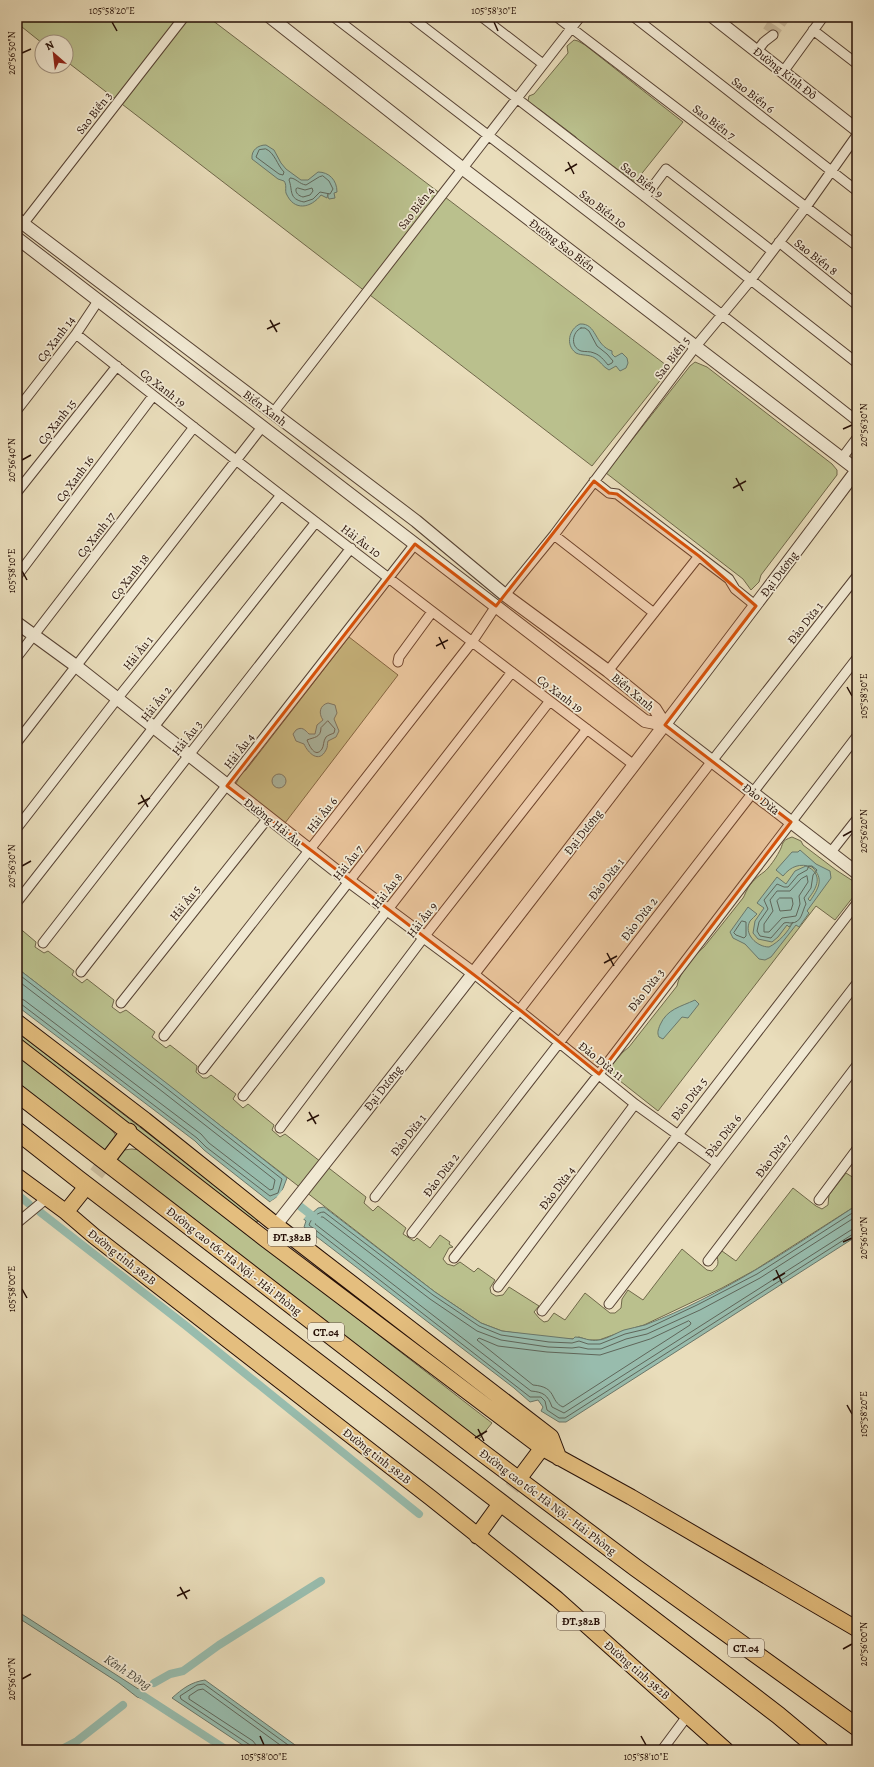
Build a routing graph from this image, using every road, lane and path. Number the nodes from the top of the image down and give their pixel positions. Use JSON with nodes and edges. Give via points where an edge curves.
{"nodes":[{"id":1,"x":184,"y":17,"type":"edge"},
{"id":2,"x":270,"y":17,"type":"edge"},
{"id":3,"x":334,"y":17,"type":"edge"},
{"id":4,"x":411,"y":17,"type":"edge"},
{"id":5,"x":482,"y":17,"type":"edge"},
{"id":6,"x":557,"y":17,"type":"edge"},
{"id":7,"x":580,"y":17,"type":"edge"},
{"id":8,"x":634,"y":17,"type":"edge"},
{"id":9,"x":713,"y":17,"type":"edge"},
{"id":10,"x":823,"y":17,"type":"edge"},
{"id":11,"x":571,"y":28,"type":"junction"},
{"id":12,"x":813,"y":30,"type":"junction"},
{"id":13,"x":770,"y":33,"type":"tunnel mouth"},
{"id":14,"x":760,"y":47,"type":"junction"},
{"id":15,"x":543,"y":64,"type":"junction"},
{"id":16,"x":857,"y":64,"type":"edge"},
{"id":17,"x":783,"y":72,"type":"junction"},
{"id":18,"x":517,"y":98,"type":"junction"},
{"id":19,"x":857,"y":130,"type":"edge"},
{"id":20,"x":857,"y":135,"type":"edge"},
{"id":21,"x":488,"y":136,"type":"junction"},
{"id":22,"x":462,"y":168,"type":"junction"},
{"id":23,"x":831,"y":171,"type":"junction"},
{"id":24,"x":857,"y":191,"type":"edge"},
{"id":25,"x":645,"y":197,"type":"junction"},
{"id":26,"x":806,"y":207,"type":"junction"},
{"id":27,"x":19,"y":225,"type":"edge"},
{"id":28,"x":17,"y":238,"type":"edge"},
{"id":29,"x":778,"y":242,"type":"junction"},
{"id":30,"x":857,"y":246,"type":"edge"},
{"id":31,"x":772,"y":251,"type":"junction"},
{"id":32,"x":750,"y":281,"type":"junction"},
{"id":33,"x":98,"y":301,"type":"junction"},
{"id":34,"x":857,"y":305,"type":"edge"},
{"id":35,"x":721,"y":314,"type":"junction"},
{"id":36,"x":76,"y":334,"type":"junction"},
{"id":37,"x":696,"y":346,"type":"junction"},
{"id":38,"x":857,"y":363,"type":"edge"},
{"id":39,"x":117,"y":366,"type":"junction"},
{"id":40,"x":153,"y":396,"type":"junction"},
{"id":41,"x":17,"y":410,"type":"edge"},
{"id":42,"x":272,"y":413,"type":"junction"},
{"id":43,"x":857,"y":421,"type":"edge"},
{"id":44,"x":194,"y":427,"type":"junction"},
{"id":45,"x":262,"y":427,"type":"junction"},
{"id":46,"x":857,"y":438,"type":"edge"},
{"id":47,"x":842,"y":458,"type":"junction"},
{"id":48,"x":236,"y":460,"type":"junction"},
{"id":49,"x":857,"y":470,"type":"edge"},
{"id":50,"x":594,"y":481,"type":"junction"},
{"id":51,"x":17,"y":492,"type":"edge"},
{"id":52,"x":281,"y":495,"type":"junction"},
{"id":53,"x":316,"y":522,"type":"junction"},
{"id":54,"x":554,"y":535,"type":"junction"},
{"id":55,"x":415,"y":544,"type":"junction"},
{"id":56,"x":351,"y":548,"type":"junction"},
{"id":57,"x":699,"y":556,"type":"junction"},
{"id":58,"x":17,"y":576,"type":"edge"},
{"id":59,"x":857,"y":576,"type":"edge"},
{"id":60,"x":389,"y":578,"type":"junction"},
{"id":61,"x":505,"y":595,"type":"junction"},
{"id":62,"x":496,"y":606,"type":"junction"},
{"id":63,"x":756,"y":606,"type":"junction"},
{"id":64,"x":432,"y":612,"type":"junction"},
{"id":65,"x":654,"y":613,"type":"junction"},
{"id":66,"x":17,"y":622,"type":"edge"},
{"id":67,"x":34,"y":636,"type":"junction"},
{"id":68,"x":472,"y":642,"type":"junction"},
{"id":69,"x":17,"y":657,"type":"edge"},
{"id":70,"x":857,"y":658,"type":"edge"},
{"id":71,"x":398,"y":662,"type":"dead end"},
{"id":72,"x":76,"y":666,"type":"junction"},
{"id":73,"x":608,"y":671,"type":"junction"},
{"id":74,"x":512,"y":672,"type":"junction"},
{"id":75,"x":117,"y":699,"type":"junction"},
{"id":76,"x":549,"y":702,"type":"junction"},
{"id":77,"x":665,"y":725,"type":"junction"},
{"id":78,"x":152,"y":728,"type":"junction"},
{"id":79,"x":587,"y":729,"type":"junction"},
{"id":80,"x":857,"y":736,"type":"edge"},
{"id":81,"x":17,"y":742,"type":"edge"},
{"id":82,"x":189,"y":755,"type":"junction"},
{"id":83,"x":712,"y":761,"type":"junction"},
{"id":84,"x":634,"y":765,"type":"junction"},
{"id":85,"x":227,"y":786,"type":"junction"},
{"id":86,"x":753,"y":793,"type":"junction"},
{"id":87,"x":268,"y":818,"type":"junction"},
{"id":88,"x":857,"y":819,"type":"edge"},
{"id":89,"x":791,"y":822,"type":"junction"},
{"id":90,"x":17,"y":828,"type":"edge"},
{"id":91,"x":310,"y":850,"type":"junction"},
{"id":92,"x":831,"y":852,"type":"junction"},
{"id":93,"x":857,"y":872,"type":"edge"},
{"id":94,"x":349,"y":881,"type":"junction"},
{"id":95,"x":17,"y":902,"type":"edge"},
{"id":96,"x":857,"y":903,"type":"edge"},
{"id":97,"x":388,"y":909,"type":"junction"},
{"id":98,"x":424,"y":937,"type":"junction"},
{"id":99,"x":43,"y":943,"type":"dead end"},
{"id":100,"x":81,"y":972,"type":"dead end"},
{"id":101,"x":473,"y":974,"type":"junction"},
{"id":102,"x":857,"y":983,"type":"edge"},
{"id":103,"x":121,"y":1003,"type":"dead end"},
{"id":104,"x":520,"y":1010,"type":"junction"},
{"id":105,"x":17,"y":1022,"type":"edge"},
{"id":106,"x":164,"y":1036,"type":"dead end"},
{"id":107,"x":558,"y":1042,"type":"junction"},
{"id":108,"x":17,"y":1046,"type":"edge"},
{"id":109,"x":857,"y":1065,"type":"edge"},
{"id":110,"x":203,"y":1069,"type":"dead end"},
{"id":111,"x":599,"y":1074,"type":"junction"},
{"id":112,"x":17,"y":1093,"type":"edge"},
{"id":113,"x":243,"y":1096,"type":"dead end"},
{"id":114,"x":635,"y":1104,"type":"junction"},
{"id":115,"x":280,"y":1128,"type":"dead end"},
{"id":116,"x":17,"y":1131,"type":"edge"},
{"id":117,"x":129,"y":1131,"type":"junction"},
{"id":118,"x":677,"y":1135,"type":"junction"},
{"id":119,"x":857,"y":1149,"type":"edge"},
{"id":120,"x":107,"y":1160,"type":"tunnel mouth"},
{"id":121,"x":717,"y":1163,"type":"junction"},
{"id":122,"x":17,"y":1176,"type":"edge"},
{"id":123,"x":82,"y":1192,"type":"tunnel mouth"},
{"id":124,"x":375,"y":1197,"type":"dead end"},
{"id":125,"x":46,"y":1199,"type":"junction"},
{"id":126,"x":819,"y":1200,"type":"dead end"},
{"id":127,"x":66,"y":1212,"type":"junction"},
{"id":128,"x":280,"y":1219,"type":"junction"},
{"id":129,"x":17,"y":1223,"type":"edge"},
{"id":130,"x":412,"y":1233,"type":"dead end"},
{"id":131,"x":265,"y":1239,"type":"junction"},
{"id":132,"x":454,"y":1258,"type":"dead end"},
{"id":133,"x":708,"y":1261,"type":"dead end"},
{"id":134,"x":498,"y":1287,"type":"dead end"},
{"id":135,"x":609,"y":1304,"type":"dead end"},
{"id":136,"x":542,"y":1311,"type":"dead end"},
{"id":137,"x":546,"y":1443,"type":"junction"},
{"id":138,"x":521,"y":1476,"type":"tunnel mouth"},
{"id":139,"x":498,"y":1507,"type":"tunnel mouth"},
{"id":140,"x":477,"y":1536,"type":"junction"},
{"id":141,"x":857,"y":1629,"type":"edge"},
{"id":142,"x":688,"y":1715,"type":"junction"},
{"id":143,"x":857,"y":1727,"type":"edge"},
{"id":144,"x":662,"y":1750,"type":"edge"},
{"id":145,"x":726,"y":1750,"type":"edge"},
{"id":146,"x":820,"y":1750,"type":"edge"}],
"edges":[{"from":1,"to":27,"type":"street","name":"Sao Biển 3"},
{"from":2,"to":22,"type":"street","name":"Đường Sao Biển"},
{"from":3,"to":21,"type":"street","name":"Sao Biển 10"},
{"from":4,"to":18,"type":"street","name":"Sao Biển 9"},
{"from":5,"to":15,"type":"street"},
{"from":6,"to":11,"type":"street","name":"Sao Biển 7"},
{"from":7,"to":11,"type":"street","name":"Sao Biển 4"},
{"from":8,"to":23,"type":"street","name":"Sao Biển 6"},
{"from":9,"to":14,"type":"street","name":"Đường Kinh Đô"},
{"from":10,"to":12,"type":"street"},
{"from":11,"to":15,"type":"street","name":"Sao Biển 4"},
{"from":11,"to":26,"type":"street","name":"Sao Biển 7"},
{"from":12,"to":16,"type":"street"},
{"from":12,"to":17,"type":"street"},
{"from":13,"to":14,"type":"street"},
{"from":14,"to":17,"type":"street","name":"Đường Kinh Đô"},
{"from":15,"to":18,"type":"street","name":"Sao Biển 4"},
{"from":17,"to":19,"type":"street","name":"Đường Kinh Đô"},
{"from":18,"to":21,"type":"street","name":"Sao Biển 4"},
{"from":18,"to":25,"type":"street","name":"Sao Biển 9"},
{"from":20,"to":23,"type":"street","name":"Sao Biển 5"},
{"from":21,"to":22,"type":"street","name":"Sao Biển 4"},
{"from":21,"to":35,"type":"street","name":"Sao Biển 10"},
{"from":22,"to":37,"type":"street","name":"Đường Sao Biển"},
{"from":22,"to":42,"type":"street","name":"Sao Biển 4"},
{"from":23,"to":24,"type":"street","name":"Sao Biển 6"},
{"from":23,"to":26,"type":"street","name":"Sao Biển 5"},
{"from":25,"to":31,"type":"street","via":[[666,170]]},
{"from":25,"to":32,"type":"street","name":"Sao Biển 9"},
{"from":26,"to":29,"type":"street","name":"Sao Biển 5"},
{"from":26,"to":30,"type":"street","name":"Sao Biển 7"},
{"from":27,"to":42,"type":"street","name":"Biển Xanh"},
{"from":28,"to":33,"type":"street","name":"Biển Xanh"},
{"from":29,"to":31,"type":"street","name":"Sao Biển 5"},
{"from":29,"to":34,"type":"street","name":"Sao Biển 8"},
{"from":31,"to":32,"type":"street","name":"Sao Biển 5"},
{"from":32,"to":35,"type":"street","name":"Sao Biển 5"},
{"from":32,"to":38,"type":"street","name":"Sao Biển 9"},
{"from":33,"to":36,"type":"street","name":"Cọ Xanh 14"},
{"from":33,"to":45,"type":"street","name":"Biển Xanh"},
{"from":35,"to":37,"type":"street","name":"Sao Biển 5"},
{"from":35,"to":43,"type":"street","name":"Sao Biển 10"},
{"from":36,"to":39,"type":"street","name":"Cọ Xanh 19"},
{"from":36,"to":41,"type":"street","name":"Cọ Xanh 14"},
{"from":37,"to":47,"type":"street","name":"Đường Sao Biển"},
{"from":37,"to":50,"type":"street","name":"Sao Biển 5"},
{"from":39,"to":40,"type":"street","name":"Cọ Xanh 19"},
{"from":39,"to":51,"type":"street","name":"Cọ Xanh 15"},
{"from":40,"to":44,"type":"street","name":"Cọ Xanh 19"},
{"from":40,"to":58,"type":"street","name":"Cọ Xanh 16"},
{"from":42,"to":45,"type":"street"},
{"from":42,"to":61,"type":"street","name":"Biển Xanh","via":[[416,521]]},
{"from":44,"to":48,"type":"street","name":"Cọ Xanh 19"},
{"from":44,"to":67,"type":"street","name":"Cọ Xanh 17"},
{"from":45,"to":48,"type":"street","name":"Cọ Xanh 18"},
{"from":45,"to":55,"type":"street","name":"Biển Xanh"},
{"from":46,"to":47,"type":"street"},
{"from":47,"to":49,"type":"street","name":"Đường Sao Biển"},
{"from":48,"to":52,"type":"street","name":"Hải Âu 10"},
{"from":48,"to":72,"type":"street","name":"Cọ Xanh 18"},
{"from":49,"to":63,"type":"street","name":"Đại Dương"},
{"from":50,"to":54,"type":"street","name":"Sao Biển 5"},
{"from":50,"to":57,"type":"street","via":[[609,493],[617,494]]},
{"from":52,"to":53,"type":"street","name":"Hải Âu 10"},
{"from":52,"to":75,"type":"street","name":"Hải Âu 1"},
{"from":53,"to":56,"type":"street","name":"Hải Âu 10"},
{"from":53,"to":78,"type":"street","name":"Hải Âu 2"},
{"from":54,"to":61,"type":"street","name":"Sao Biển 5"},
{"from":54,"to":65,"type":"street"},
{"from":55,"to":60,"type":"street","name":"Hải Âu 4"},
{"from":55,"to":62,"type":"street","name":"Biển Xanh"},
{"from":56,"to":60,"type":"street","name":"Hải Âu 10"},
{"from":56,"to":82,"type":"street","name":"Hải Âu 3"},
{"from":57,"to":63,"type":"street"},
{"from":57,"to":65,"type":"street"},
{"from":59,"to":83,"type":"street","name":"Đảo Dừa 1"},
{"from":60,"to":64,"type":"street","name":"Hải Âu 10"},
{"from":60,"to":85,"type":"street","name":"Hải Âu 4"},
{"from":61,"to":62,"type":"street"},
{"from":61,"to":73,"type":"street","name":"Biển Xanh"},
{"from":62,"to":68,"type":"street","name":"Hải Âu 6"},
{"from":62,"to":77,"type":"street","name":"Biển Xanh","via":[[645,721]]},
{"from":63,"to":77,"type":"street","name":"Đại Dương"},
{"from":64,"to":68,"type":"street","name":"Hải Âu 10"},
{"from":64,"to":71,"type":"street"},
{"from":65,"to":73,"type":"street"},
{"from":66,"to":67,"type":"street","name":"Đường Hải Âu"},
{"from":67,"to":69,"type":"street","name":"Cọ Xanh 17"},
{"from":67,"to":72,"type":"street","name":"Đường Hải Âu"},
{"from":68,"to":74,"type":"street","name":"Cọ Xanh 19"},
{"from":68,"to":91,"type":"street","name":"Hải Âu 6"},
{"from":70,"to":86,"type":"street","name":"Đảo Dừa 2"},
{"from":72,"to":75,"type":"street","name":"Đường Hải Âu"},
{"from":72,"to":81,"type":"street","name":"Cọ Xanh 18"},
{"from":73,"to":77,"type":"street","name":"Biển Xanh","via":[[655,709]]},
{"from":74,"to":76,"type":"street","name":"Cọ Xanh 19"},
{"from":74,"to":94,"type":"street","name":"Hải Âu 7"},
{"from":75,"to":78,"type":"street","name":"Đường Hải Âu"},
{"from":75,"to":90,"type":"street","name":"Hải Âu 1"},
{"from":76,"to":79,"type":"street","name":"Cọ Xanh 19"},
{"from":76,"to":97,"type":"street","name":"Hải Âu 8"},
{"from":77,"to":83,"type":"street","name":"Đảo Dừa"},
{"from":77,"to":84,"type":"street","name":"Đại Dương"},
{"from":78,"to":82,"type":"street","name":"Đường Hải Âu"},
{"from":78,"to":95,"type":"street","name":"Hải Âu 2"},
{"from":79,"to":84,"type":"street","name":"Cọ Xanh 19"},
{"from":79,"to":98,"type":"street","name":"Hải Âu 9"},
{"from":80,"to":89,"type":"street","name":"Đảo Dừa 3"},
{"from":82,"to":85,"type":"street","name":"Đường Hải Âu"},
{"from":82,"to":99,"type":"street","name":"Hải Âu 3"},
{"from":83,"to":86,"type":"street","name":"Đảo Dừa"},
{"from":83,"to":104,"type":"street","name":"Đảo Dừa 1"},
{"from":84,"to":101,"type":"street","name":"Đại Dương"},
{"from":85,"to":87,"type":"street","name":"Đường Hải Âu"},
{"from":85,"to":100,"type":"street","name":"Hải Âu 4"},
{"from":86,"to":89,"type":"street","name":"Đảo Dừa"},
{"from":86,"to":107,"type":"street","name":"Đảo Dừa 2"},
{"from":87,"to":91,"type":"street","name":"Đường Hải Âu"},
{"from":87,"to":103,"type":"street","name":"Hải Âu 5"},
{"from":88,"to":92,"type":"street"},
{"from":89,"to":92,"type":"street","name":"Đảo Dừa"},
{"from":89,"to":111,"type":"street","name":"Đảo Dừa 3"},
{"from":91,"to":94,"type":"street","name":"Đường Hải Âu"},
{"from":91,"to":106,"type":"street","name":"Hải Âu 6"},
{"from":92,"to":93,"type":"street","name":"Đảo Dừa"},
{"from":94,"to":97,"type":"street","name":"Đường Hải Âu"},
{"from":94,"to":110,"type":"street","name":"Hải Âu 7"},
{"from":96,"to":118,"type":"street","name":"Đảo Dừa 5"},
{"from":97,"to":98,"type":"street","name":"Đường Hải Âu"},
{"from":97,"to":113,"type":"street","name":"Hải Âu 8"},
{"from":98,"to":101,"type":"street","name":"Đường Hải Âu"},
{"from":98,"to":115,"type":"street","name":"Hải Âu 9"},
{"from":101,"to":104,"type":"street","name":"Đảo Dừa 11"},
{"from":101,"to":128,"type":"street","name":"Đại Dương"},
{"from":102,"to":121,"type":"street","name":"Đảo Dừa 6"},
{"from":104,"to":107,"type":"street","name":"Đảo Dừa 11"},
{"from":104,"to":124,"type":"street","name":"Đảo Dừa 1"},
{"from":105,"to":128,"type":"main road","number":"ĐT.382B"},
{"from":107,"to":111,"type":"street","name":"Đảo Dừa 11"},
{"from":107,"to":130,"type":"street","name":"Đảo Dừa 2"},
{"from":108,"to":117,"type":"main road","number":"ĐT.382B"},
{"from":109,"to":133,"type":"street","name":"Đảo Dừa 7"},
{"from":111,"to":114,"type":"street","name":"Đảo Dừa 11"},
{"from":111,"to":132,"type":"street","name":"Đảo Dừa 3"},
{"from":112,"to":143,"type":"highway","name":"Đường cao tốc Hà Nội - Hải Phòng","number":"CT.04","via":[[480,1451],[636,1568]]},
{"from":114,"to":118,"type":"street","name":"Đảo Dừa 11"},
{"from":114,"to":134,"type":"street","name":"Đảo Dừa 4"},
{"from":116,"to":146,"type":"highway","number":"CT.04","via":[[778,1715]]},
{"from":117,"to":120,"type":"main road"},
{"from":117,"to":131,"type":"main road","number":"ĐT.382B"},
{"from":118,"to":121,"type":"street","name":"Đảo Dừa 11"},
{"from":118,"to":136,"type":"street","name":"Đảo Dừa 5"},
{"from":119,"to":126,"type":"street"},
{"from":121,"to":135,"type":"street","name":"Đảo Dừa 6"},
{"from":122,"to":125,"type":"main road","name":"Đường tỉnh 382B"},
{"from":123,"to":127,"type":"main road"},
{"from":125,"to":127,"type":"main road","name":"Đường tỉnh 382B"},
{"from":125,"to":129,"type":"street"},
{"from":127,"to":140,"type":"main road","name":"Đường tỉnh 382B","number":"ĐT.382B"},
{"from":128,"to":131,"type":"main road"},
{"from":128,"to":137,"type":"main road","number":"ĐT.382B"},
{"from":131,"to":137,"type":"main road","number":"ĐT.382B"},
{"from":137,"to":138,"type":"main road"},
{"from":137,"to":141,"type":"main road","via":[[559,1458],[638,1501]]},
{"from":139,"to":140,"type":"main road"},
{"from":140,"to":142,"type":"main road","name":"Đường tỉnh 382B","number":"ĐT.382B","via":[[557,1600]]},
{"from":142,"to":144,"type":"street"},
{"from":142,"to":145,"type":"main road","name":"Đường tỉnh 382B","number":"ĐT.382B"}]}
